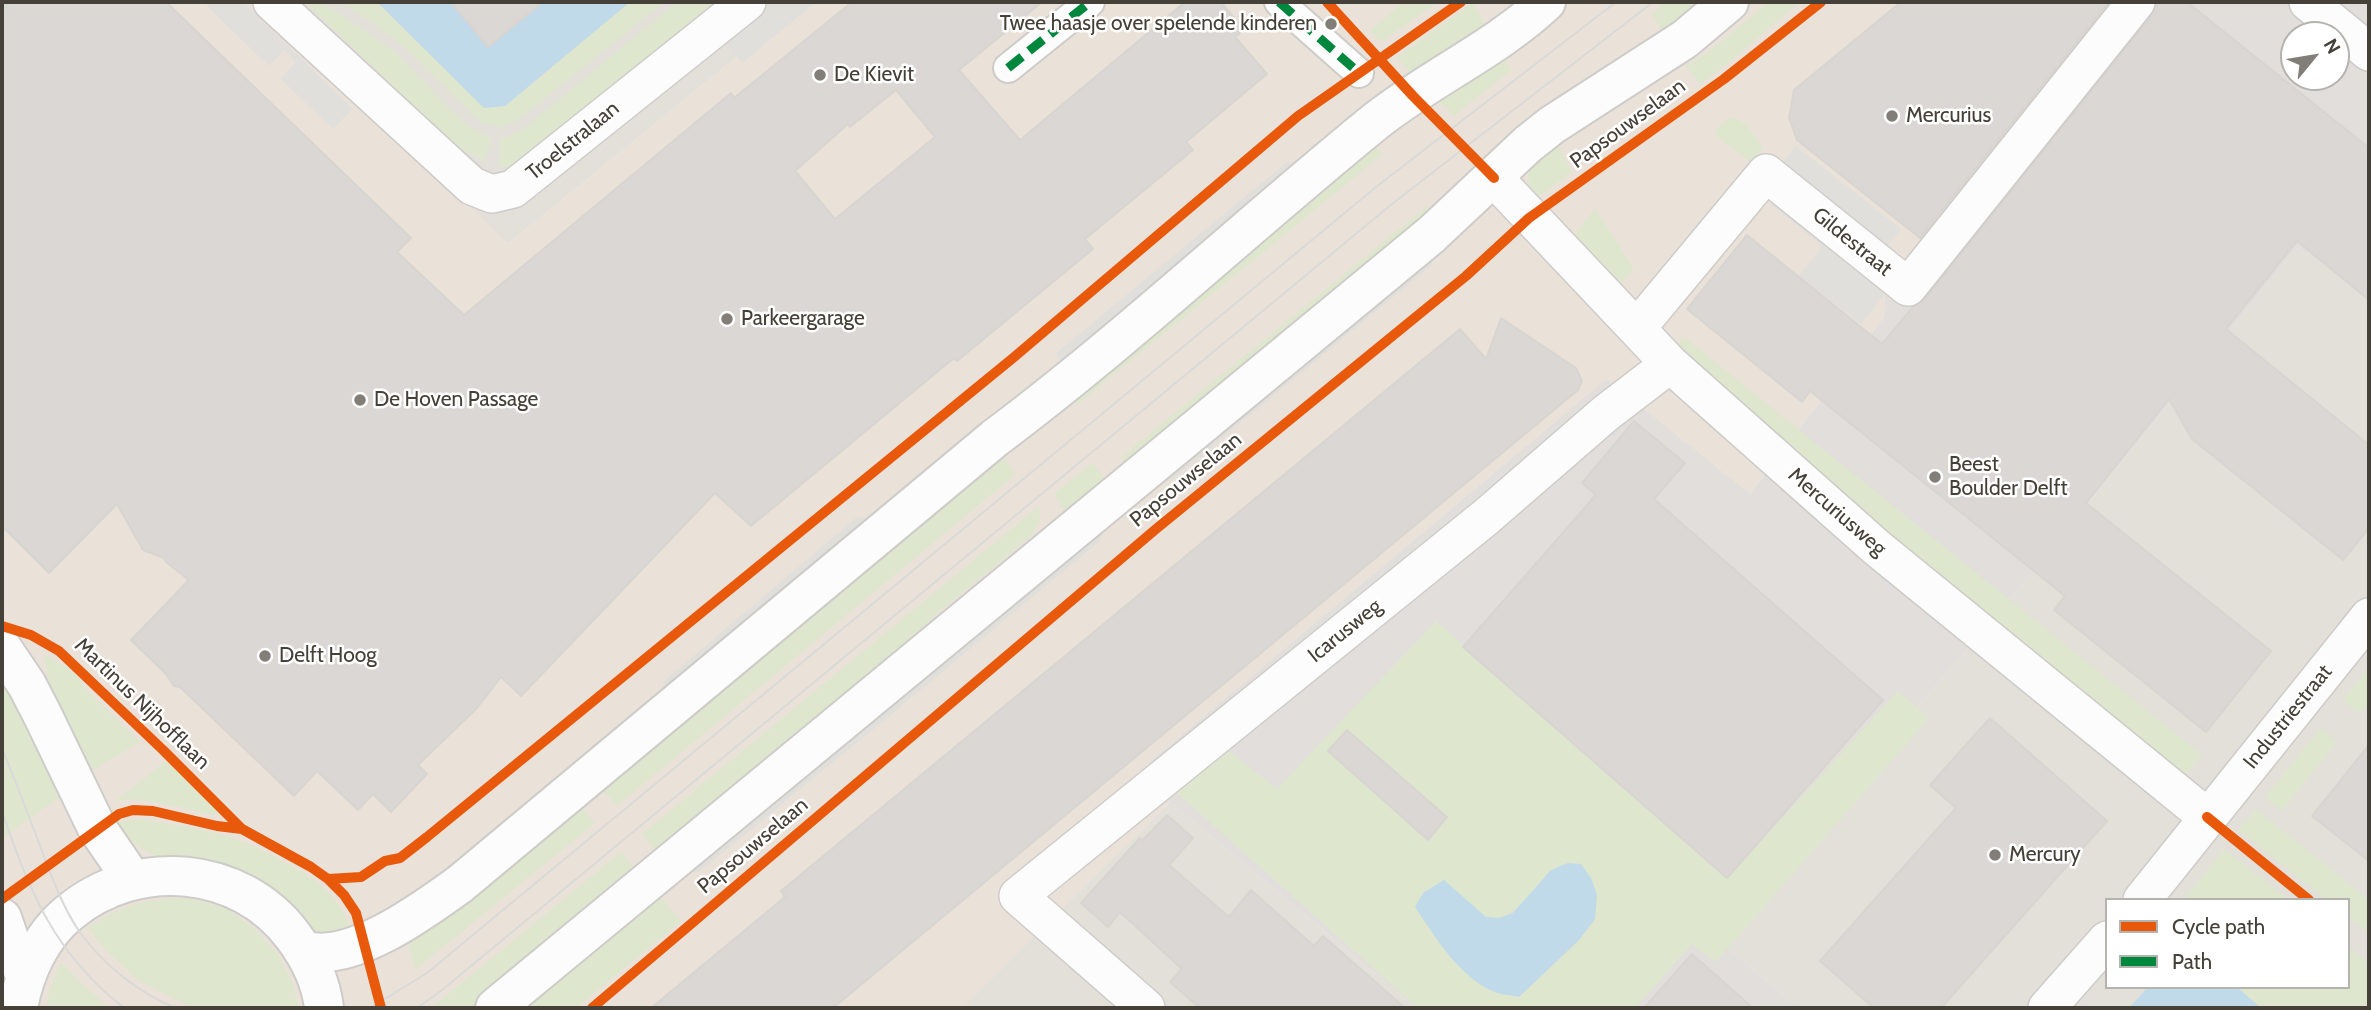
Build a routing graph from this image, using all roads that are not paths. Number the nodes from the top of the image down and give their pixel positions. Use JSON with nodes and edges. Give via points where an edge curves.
{"nodes":[{"id":1,"x":272,"y":2,"type":"edge"},
{"id":2,"x":747,"y":2,"type":"edge"},
{"id":3,"x":1090,"y":2,"type":"edge"},
{"id":4,"x":1279,"y":2,"type":"edge"},
{"id":5,"x":1546,"y":2,"type":"edge"},
{"id":6,"x":1729,"y":2,"type":"edge"},
{"id":7,"x":2136,"y":2,"type":"edge"},
{"id":8,"x":2308,"y":2,"type":"edge"},
{"id":9,"x":2369,"y":52,"type":"edge"},
{"id":10,"x":1008,"y":68,"type":"dead end"},
{"id":11,"x":1359,"y":73,"type":"dead end"},
{"id":12,"x":1494,"y":178,"type":"junction"},
{"id":13,"x":1637,"y":328,"type":"junction"},
{"id":14,"x":1670,"y":364,"type":"junction"},
{"id":15,"x":2369,"y":617,"type":"edge"},
{"id":16,"x":2,"y":648,"type":"edge"},
{"id":17,"x":2207,"y":817,"type":"junction"},
{"id":18,"x":132,"y":880,"type":"junction"},
{"id":19,"x":2145,"y":898,"type":"edge"},
{"id":20,"x":2,"y":918,"type":"edge"},
{"id":21,"x":2105,"y":942,"type":"edge"},
{"id":22,"x":304,"y":950,"type":"junction"},
{"id":23,"x":22,"y":992,"type":"edge"},
{"id":24,"x":324,"y":1008,"type":"edge"},
{"id":25,"x":495,"y":1008,"type":"edge"},
{"id":26,"x":1146,"y":1008,"type":"edge"},
{"id":27,"x":2047,"y":1008,"type":"edge"}],
"edges":[{"from":1,"to":2,"type":"street","name":"Troelstralaan","via":[[472,186],[492,194],[513,189]]},
{"from":3,"to":10,"type":"street"},
{"from":4,"to":11,"type":"street"},
{"from":5,"to":22,"type":"street","via":[[1328,160],[1047,399],[460,884],[411,920],[363,943],[323,954]]},
{"from":6,"to":12,"type":"street","name":"Papsouwselaan","via":[[1685,38],[1552,125]]},
{"from":7,"to":13,"type":"street","name":"Gildestraat","via":[[1908,287],[1766,173]]},
{"from":8,"to":9,"type":"street"},
{"from":12,"to":13,"type":"street","name":"Mercuriusweg"},
{"from":12,"to":25,"type":"street","name":"Papsouwselaan","via":[[1431,235]]},
{"from":13,"to":14,"type":"street","name":"Mercuriusweg"},
{"from":14,"to":17,"type":"street","name":"Mercuriusweg","via":[[1876,547]]},
{"from":14,"to":26,"type":"street","name":"Icarusweg","via":[[1018,896]]},
{"from":15,"to":17,"type":"street","name":"Industriestraat"},
{"from":16,"to":18,"type":"street","via":[[27,685],[97,828]]},
{"from":17,"to":19,"type":"street","name":"Industriestraat"},
{"from":18,"to":22,"type":"street","via":[[198,877],[230,886],[259,902]]},
{"from":18,"to":23,"type":"street","via":[[99,893],[68,913],[37,951]]},
{"from":20,"to":23,"type":"street"},
{"from":21,"to":27,"type":"street"},
{"from":22,"to":24,"type":"street","via":[[316,973]]}]}
